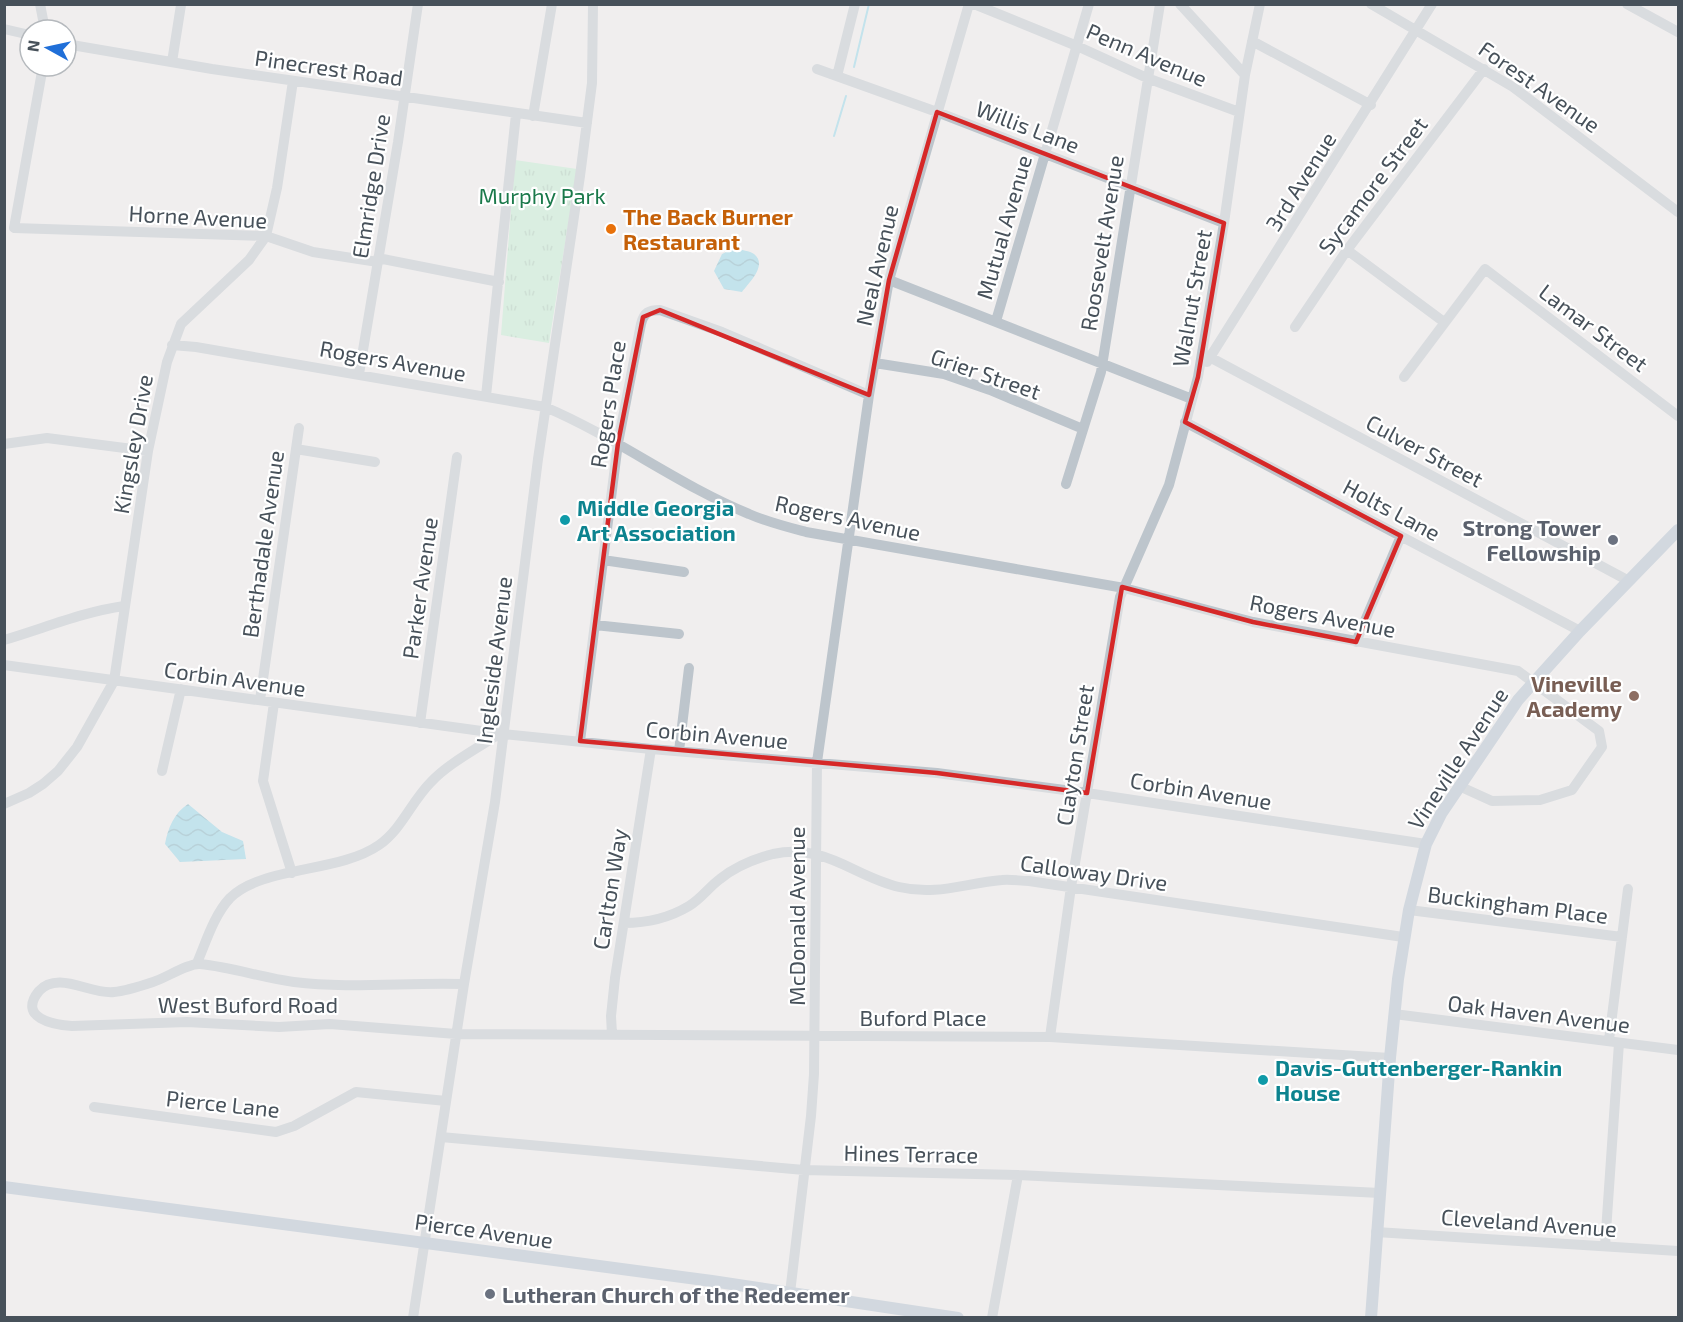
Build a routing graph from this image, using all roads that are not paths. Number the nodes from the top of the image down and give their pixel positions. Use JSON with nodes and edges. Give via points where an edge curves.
{"nodes":[{"id":1,"x":418,"y":4,"type":"edge"},
{"id":2,"x":552,"y":4,"type":"edge"},
{"id":3,"x":592,"y":4,"type":"edge"},
{"id":4,"x":855,"y":4,"type":"edge"},
{"id":5,"x":971,"y":4,"type":"edge"},
{"id":6,"x":1089,"y":4,"type":"edge"},
{"id":7,"x":1160,"y":4,"type":"edge"},
{"id":8,"x":1180,"y":4,"type":"edge"},
{"id":9,"x":1260,"y":4,"type":"edge"},
{"id":10,"x":1371,"y":4,"type":"edge"},
{"id":11,"x":1432,"y":4,"type":"edge"},
{"id":12,"x":181,"y":5,"type":"edge"},
{"id":13,"x":1633,"y":6,"type":"edge"},
{"id":14,"x":1417,"y":30,"type":"junction"},
{"id":15,"x":1678,"y":32,"type":"edge"},
{"id":16,"x":1251,"y":41,"type":"junction"},
{"id":17,"x":78,"y":46,"type":"edge"},
{"id":18,"x":1077,"y":46,"type":"junction"},
{"id":19,"x":172,"y":62,"type":"junction"},
{"id":20,"x":817,"y":69,"type":"dead end"},
{"id":21,"x":1484,"y":69,"type":"junction"},
{"id":22,"x":1245,"y":75,"type":"junction"},
{"id":23,"x":837,"y":76,"type":"junction"},
{"id":24,"x":41,"y":78,"type":"edge"},
{"id":25,"x":1147,"y":78,"type":"junction"},
{"id":26,"x":292,"y":81,"type":"junction"},
{"id":27,"x":404,"y":97,"type":"junction"},
{"id":28,"x":1371,"y":105,"type":"junction"},
{"id":29,"x":937,"y":112,"type":"junction"},
{"id":30,"x":1239,"y":112,"type":"junction"},
{"id":31,"x":516,"y":114,"type":"junction"},
{"id":32,"x":533,"y":116,"type":"junction"},
{"id":33,"x":587,"y":123,"type":"junction"},
{"id":34,"x":1044,"y":153,"type":"junction"},
{"id":35,"x":1130,"y":187,"type":"junction"},
{"id":36,"x":1678,"y":212,"type":"edge"},
{"id":37,"x":1224,"y":223,"type":"junction"},
{"id":38,"x":266,"y":236,"type":"junction"},
{"id":39,"x":1347,"y":250,"type":"junction"},
{"id":40,"x":378,"y":260,"type":"junction"},
{"id":41,"x":889,"y":280,"type":"junction"},
{"id":42,"x":499,"y":282,"type":"junction"},
{"id":43,"x":996,"y":321,"type":"junction"},
{"id":44,"x":1444,"y":322,"type":"junction"},
{"id":45,"x":1295,"y":327,"type":"dead end"},
{"id":46,"x":172,"y":345,"type":"junction"},
{"id":47,"x":1206,"y":355,"type":"junction"},
{"id":48,"x":875,"y":363,"type":"junction"},
{"id":49,"x":1102,"y":364,"type":"junction"},
{"id":50,"x":359,"y":375,"type":"junction"},
{"id":51,"x":1198,"y":376,"type":"joint"},
{"id":52,"x":1404,"y":377,"type":"dead end"},
{"id":53,"x":869,"y":395,"type":"junction"},
{"id":54,"x":486,"y":396,"type":"junction"},
{"id":55,"x":1192,"y":399,"type":"junction"},
{"id":56,"x":545,"y":407,"type":"junction"},
{"id":57,"x":1678,"y":416,"type":"edge"},
{"id":58,"x":1185,"y":422,"type":"junction"},
{"id":59,"x":299,"y":428,"type":"dead end"},
{"id":60,"x":1083,"y":429,"type":"junction"},
{"id":61,"x":618,"y":443,"type":"junction"},
{"id":62,"x":4,"y":444,"type":"edge"},
{"id":63,"x":296,"y":449,"type":"junction"},
{"id":64,"x":148,"y":451,"type":"junction"},
{"id":65,"x":457,"y":457,"type":"dead end"},
{"id":66,"x":375,"y":462,"type":"dead end"},
{"id":67,"x":1066,"y":484,"type":"dead end"},
{"id":68,"x":1678,"y":530,"type":"edge"},
{"id":69,"x":1401,"y":536,"type":"junction"},
{"id":70,"x":850,"y":540,"type":"junction"},
{"id":71,"x":603,"y":560,"type":"junction"},
{"id":72,"x":684,"y":572,"type":"dead end"},
{"id":73,"x":1629,"y":581,"type":"junction"},
{"id":74,"x":1124,"y":588,"type":"junction"},
{"id":75,"x":124,"y":606,"type":"junction"},
{"id":76,"x":595,"y":625,"type":"junction"},
{"id":77,"x":1580,"y":631,"type":"junction"},
{"id":78,"x":679,"y":634,"type":"dead end"},
{"id":79,"x":4,"y":640,"type":"edge"},
{"id":80,"x":1356,"y":642,"type":"junction"},
{"id":81,"x":4,"y":665,"type":"edge"},
{"id":82,"x":689,"y":668,"type":"dead end"},
{"id":83,"x":114,"y":681,"type":"junction"},
{"id":84,"x":1533,"y":681,"type":"junction"},
{"id":85,"x":181,"y":689,"type":"junction"},
{"id":86,"x":260,"y":700,"type":"junction"},
{"id":87,"x":274,"y":703,"type":"junction"},
{"id":88,"x":420,"y":723,"type":"junction"},
{"id":89,"x":503,"y":734,"type":"junction"},
{"id":90,"x":580,"y":741,"type":"junction"},
{"id":91,"x":651,"y":749,"type":"junction"},
{"id":92,"x":679,"y":751,"type":"junction"},
{"id":93,"x":818,"y":762,"type":"junction"},
{"id":94,"x":162,"y":771,"type":"dead end"},
{"id":95,"x":1459,"y":786,"type":"junction"},
{"id":96,"x":1087,"y":793,"type":"junction"},
{"id":97,"x":4,"y":804,"type":"edge"},
{"id":98,"x":1426,"y":844,"type":"junction"},
{"id":99,"x":815,"y":854,"type":"junction"},
{"id":100,"x":292,"y":873,"type":"junction"},
{"id":101,"x":1071,"y":887,"type":"junction"},
{"id":102,"x":1628,"y":889,"type":"dead end"},
{"id":103,"x":1409,"y":910,"type":"junction"},
{"id":104,"x":624,"y":923,"type":"junction"},
{"id":105,"x":1403,"y":937,"type":"junction"},
{"id":106,"x":1622,"y":937,"type":"junction"},
{"id":107,"x":197,"y":963,"type":"junction"},
{"id":108,"x":464,"y":984,"type":"junction"},
{"id":109,"x":1394,"y":1014,"type":"junction"},
{"id":110,"x":456,"y":1034,"type":"junction"},
{"id":111,"x":612,"y":1034,"type":"junction"},
{"id":112,"x":815,"y":1036,"type":"junction"},
{"id":113,"x":1050,"y":1037,"type":"junction"},
{"id":114,"x":1614,"y":1041,"type":"junction"},
{"id":115,"x":1678,"y":1050,"type":"edge"},
{"id":116,"x":1390,"y":1058,"type":"junction"},
{"id":117,"x":446,"y":1101,"type":"junction"},
{"id":118,"x":94,"y":1107,"type":"dead end"},
{"id":119,"x":441,"y":1137,"type":"junction"},
{"id":120,"x":804,"y":1170,"type":"junction"},
{"id":121,"x":1018,"y":1175,"type":"junction"},
{"id":122,"x":4,"y":1187,"type":"edge"},
{"id":123,"x":1380,"y":1193,"type":"junction"},
{"id":124,"x":1377,"y":1232,"type":"junction"},
{"id":125,"x":426,"y":1243,"type":"junction"},
{"id":126,"x":1605,"y":1246,"type":"junction"},
{"id":127,"x":1678,"y":1251,"type":"edge"},
{"id":128,"x":790,"y":1293,"type":"junction"},
{"id":129,"x":413,"y":1317,"type":"edge"},
{"id":130,"x":958,"y":1317,"type":"edge"},
{"id":131,"x":992,"y":1317,"type":"edge"},
{"id":132,"x":1371,"y":1317,"type":"edge"}],
"edges":[{"from":1,"to":27,"type":"street","name":"Elmridge Drive"},
{"from":2,"to":32,"type":"street"},
{"from":3,"to":33,"type":"street","name":"Ingleside Avenue","via":[[592,83]]},
{"from":4,"to":23,"type":"street"},
{"from":5,"to":18,"type":"street","name":"Penn Avenue"},
{"from":5,"to":29,"type":"street","name":"Neal Avenue"},
{"from":6,"to":18,"type":"street","name":"Mutual Avenue"},
{"from":7,"to":25,"type":"street","name":"Roosevelt Avenue"},
{"from":8,"to":22,"type":"street"},
{"from":9,"to":16,"type":"street","name":"Walnut Street"},
{"from":10,"to":14,"type":"street","name":"Forest Avenue"},
{"from":11,"to":14,"type":"street","name":"3rd Avenue"},
{"from":12,"to":19,"type":"street"},
{"from":13,"to":15,"type":"street"},
{"from":14,"to":21,"type":"street","name":"Forest Avenue"},
{"from":14,"to":28,"type":"street","name":"3rd Avenue"},
{"from":16,"to":22,"type":"street","name":"Walnut Street"},
{"from":16,"to":28,"type":"street"},
{"from":17,"to":19,"type":"street","name":"Pinecrest Road"},
{"from":18,"to":25,"type":"street","name":"Penn Avenue"},
{"from":18,"to":34,"type":"street","name":"Mutual Avenue"},
{"from":19,"to":26,"type":"street","name":"Pinecrest Road"},
{"from":20,"to":23,"type":"street","name":"Willis Lane"},
{"from":21,"to":36,"type":"street","name":"Forest Avenue"},
{"from":21,"to":39,"type":"street","name":"Sycamore Street"},
{"from":22,"to":30,"type":"street","name":"Walnut Street"},
{"from":23,"to":29,"type":"street","name":"Willis Lane"},
{"from":24,"to":38,"type":"street","name":"Horne Avenue","via":[[14,228]]},
{"from":25,"to":30,"type":"street","name":"Penn Avenue"},
{"from":25,"to":35,"type":"street","name":"Roosevelt Avenue"},
{"from":26,"to":27,"type":"street","name":"Pinecrest Road"},
{"from":26,"to":38,"type":"street","name":"Kingsley Drive"},
{"from":27,"to":31,"type":"street","name":"Pinecrest Road"},
{"from":27,"to":40,"type":"street","name":"Elmridge Drive"},
{"from":28,"to":47,"type":"street","name":"3rd Avenue"},
{"from":29,"to":34,"type":"street","name":"Willis Lane"},
{"from":29,"to":41,"type":"street","name":"Neal Avenue"},
{"from":30,"to":37,"type":"street","name":"Walnut Street"},
{"from":31,"to":32,"type":"street","name":"Pinecrest Road"},
{"from":31,"to":42,"type":"street"},
{"from":32,"to":33,"type":"street","name":"Pinecrest Road"},
{"from":33,"to":56,"type":"street","name":"Ingleside Avenue"},
{"from":34,"to":35,"type":"street","name":"Willis Lane"},
{"from":34,"to":43,"type":"street","name":"Mutual Avenue"},
{"from":35,"to":37,"type":"street","name":"Willis Lane"},
{"from":35,"to":49,"type":"street","name":"Roosevelt Avenue"},
{"from":37,"to":47,"type":"street","name":"Walnut Street"},
{"from":38,"to":40,"type":"street","name":"Horne Avenue","via":[[313,252]]},
{"from":38,"to":46,"type":"street","name":"Kingsley Drive","via":[[249,260],[181,324]]},
{"from":39,"to":44,"type":"street"},
{"from":39,"to":45,"type":"street","name":"Sycamore Street"},
{"from":40,"to":42,"type":"street","name":"Horne Avenue"},
{"from":40,"to":50,"type":"street","name":"Elmridge Drive"},
{"from":41,"to":43,"type":"street"},
{"from":41,"to":48,"type":"street","name":"Neal Avenue"},
{"from":42,"to":54,"type":"street"},
{"from":43,"to":49,"type":"street"},
{"from":44,"to":52,"type":"street"},
{"from":44,"to":57,"type":"street","name":"Lamar Street","via":[[1485,268]]},
{"from":46,"to":50,"type":"street","name":"Rogers Avenue"},
{"from":46,"to":64,"type":"street","name":"Kingsley Drive"},
{"from":47,"to":51,"type":"street","name":"3rd Avenue"},
{"from":47,"to":73,"type":"street","name":"Culver Street"},
{"from":48,"to":53,"type":"street","name":"Neal Avenue"},
{"from":48,"to":60,"type":"street","name":"Grier Street","via":[[944,374]]},
{"from":49,"to":55,"type":"street"},
{"from":49,"to":60,"type":"street","name":"Roosevelt Avenue"},
{"from":50,"to":54,"type":"street","name":"Rogers Avenue"},
{"from":51,"to":55,"type":"street","name":"Walnut Street"},
{"from":53,"to":61,"type":"street","name":"Rogers Place","via":[[722,332],[651,310],[641,324]]},
{"from":53,"to":70,"type":"street","name":"Neal Avenue"},
{"from":54,"to":56,"type":"street","name":"Rogers Avenue"},
{"from":55,"to":58,"type":"street","name":"Walnut Street"},
{"from":56,"to":61,"type":"street","name":"Rogers Avenue"},
{"from":56,"to":89,"type":"street","name":"Ingleside Avenue"},
{"from":58,"to":69,"type":"street","name":"Holts Lane"},
{"from":58,"to":74,"type":"street","name":"Walnut Street","via":[[1166,493]]},
{"from":59,"to":63,"type":"street","name":"Berthadale Avenue"},
{"from":60,"to":67,"type":"street","name":"Roosevelt Avenue"},
{"from":61,"to":70,"type":"street","name":"Rogers Avenue","via":[[749,514],[806,532]]},
{"from":61,"to":71,"type":"street","name":"Rogers Place"},
{"from":62,"to":64,"type":"street","via":[[47,438]]},
{"from":63,"to":66,"type":"street"},
{"from":63,"to":86,"type":"street","name":"Berthadale Avenue"},
{"from":64,"to":75,"type":"street","name":"Kingsley Drive"},
{"from":65,"to":88,"type":"street","name":"Parker Avenue"},
{"from":68,"to":73,"type":"main road","name":"Vineville Avenue"},
{"from":69,"to":77,"type":"street","name":"Holts Lane"},
{"from":69,"to":80,"type":"street"},
{"from":70,"to":74,"type":"street","name":"Rogers Avenue"},
{"from":70,"to":93,"type":"street","name":"McDonald Avenue"},
{"from":71,"to":72,"type":"street"},
{"from":71,"to":76,"type":"street","name":"Rogers Place"},
{"from":73,"to":77,"type":"main road","name":"Vineville Avenue"},
{"from":74,"to":80,"type":"street","name":"Rogers Avenue","via":[[1253,622]]},
{"from":74,"to":96,"type":"street","name":"Clayton Street"},
{"from":75,"to":79,"type":"street","via":[[62,620]]},
{"from":75,"to":83,"type":"street","name":"Kingsley Drive"},
{"from":76,"to":78,"type":"street"},
{"from":76,"to":90,"type":"street","name":"Rogers Place"},
{"from":77,"to":84,"type":"main road","name":"Vineville Avenue"},
{"from":80,"to":84,"type":"street","name":"Rogers Avenue","via":[[1499,666],[1518,671]]},
{"from":81,"to":83,"type":"street","name":"Corbin Avenue"},
{"from":82,"to":92,"type":"street"},
{"from":83,"to":85,"type":"street","name":"Corbin Avenue"},
{"from":83,"to":97,"type":"street","name":"Kingsley Drive","via":[[77,747],[58,771],[29,793]]},
{"from":84,"to":95,"type":"main road","name":"Vineville Avenue"},
{"from":84,"to":95,"type":"street","name":"Rogers Avenue","via":[[1599,731],[1602,747],[1572,790],[1540,800],[1492,801]]},
{"from":85,"to":86,"type":"street","name":"Corbin Avenue"},
{"from":85,"to":94,"type":"street"},
{"from":86,"to":87,"type":"street","name":"Corbin Avenue"},
{"from":87,"to":88,"type":"street","name":"Corbin Avenue"},
{"from":87,"to":100,"type":"street","via":[[263,781]]},
{"from":88,"to":89,"type":"street","name":"Corbin Avenue"},
{"from":89,"to":90,"type":"street","name":"Corbin Avenue"},
{"from":89,"to":100,"type":"street","via":[[430,782],[397,829],[379,845],[359,856]]},
{"from":89,"to":108,"type":"street","name":"Ingleside Avenue"},
{"from":90,"to":91,"type":"street","name":"Corbin Avenue"},
{"from":91,"to":92,"type":"street","name":"Corbin Avenue"},
{"from":91,"to":104,"type":"street","name":"Carlton Way"},
{"from":92,"to":93,"type":"street","name":"Corbin Avenue"},
{"from":93,"to":96,"type":"street","name":"Corbin Avenue","via":[[937,772]]},
{"from":93,"to":99,"type":"street","name":"McDonald Avenue"},
{"from":95,"to":98,"type":"main road","name":"Vineville Avenue"},
{"from":96,"to":98,"type":"street","name":"Corbin Avenue"},
{"from":96,"to":101,"type":"street","name":"Clayton Street"},
{"from":98,"to":103,"type":"main road","name":"Vineville Avenue"},
{"from":99,"to":101,"type":"street","name":"Calloway Drive","via":[[890,885],[916,890],[933,891],[1003,879]]},
{"from":99,"to":104,"type":"street","name":"Calloway Drive","via":[[774,854],[745,863],[719,879],[691,905],[667,917]]},
{"from":99,"to":112,"type":"street","name":"McDonald Avenue"},
{"from":100,"to":107,"type":"street","via":[[250,885],[228,900]]},
{"from":101,"to":105,"type":"street","name":"Calloway Drive"},
{"from":101,"to":113,"type":"street","name":"Clayton Street"},
{"from":102,"to":106,"type":"street"},
{"from":103,"to":105,"type":"main road","name":"Vineville Avenue"},
{"from":103,"to":106,"type":"street","name":"Buckingham Place"},
{"from":104,"to":111,"type":"street","name":"Carlton Way","via":[[614,987]]},
{"from":105,"to":109,"type":"main road","name":"Vineville Avenue"},
{"from":106,"to":114,"type":"street"},
{"from":107,"to":108,"type":"street","via":[[293,982],[330,985]]},
{"from":107,"to":110,"type":"street","name":"West Buford Road","via":[[154,982],[114,992],[50,984],[39,992],[34,1009],[40,1019],[72,1026],[167,1022],[279,1027],[330,1024]]},
{"from":108,"to":110,"type":"street","name":"Ingleside Avenue"},
{"from":109,"to":114,"type":"street","name":"Oak Haven Avenue"},
{"from":109,"to":116,"type":"main road","name":"Vineville Avenue"},
{"from":110,"to":111,"type":"street","name":"Buford Place"},
{"from":110,"to":117,"type":"street","name":"Ingleside Avenue"},
{"from":111,"to":112,"type":"street","name":"Buford Place"},
{"from":112,"to":113,"type":"street","name":"Buford Place"},
{"from":112,"to":120,"type":"street","name":"McDonald Avenue"},
{"from":113,"to":116,"type":"street","name":"Buford Place"},
{"from":114,"to":115,"type":"street","name":"Oak Haven Avenue"},
{"from":114,"to":126,"type":"street"},
{"from":116,"to":123,"type":"main road","name":"Vineville Avenue"},
{"from":117,"to":118,"type":"street","name":"Pierce Lane","via":[[356,1092],[276,1132]]},
{"from":117,"to":119,"type":"street","name":"Ingleside Avenue"},
{"from":119,"to":120,"type":"street","name":"Hines Terrace"},
{"from":119,"to":125,"type":"street","name":"Ingleside Avenue"},
{"from":120,"to":121,"type":"street","name":"Hines Terrace"},
{"from":120,"to":128,"type":"street","name":"McDonald Avenue"},
{"from":121,"to":123,"type":"street","name":"Hines Terrace"},
{"from":121,"to":131,"type":"street"},
{"from":122,"to":125,"type":"main road","name":"Pierce Avenue"},
{"from":123,"to":124,"type":"main road","name":"Vineville Avenue"},
{"from":124,"to":126,"type":"street","name":"Cleveland Avenue"},
{"from":124,"to":132,"type":"main road","name":"Vineville Avenue"},
{"from":125,"to":128,"type":"main road","name":"Pierce Avenue"},
{"from":125,"to":129,"type":"street","name":"Ingleside Avenue"},
{"from":126,"to":127,"type":"street","name":"Cleveland Avenue"},
{"from":128,"to":130,"type":"main road","name":"Pierce Avenue"}]}
